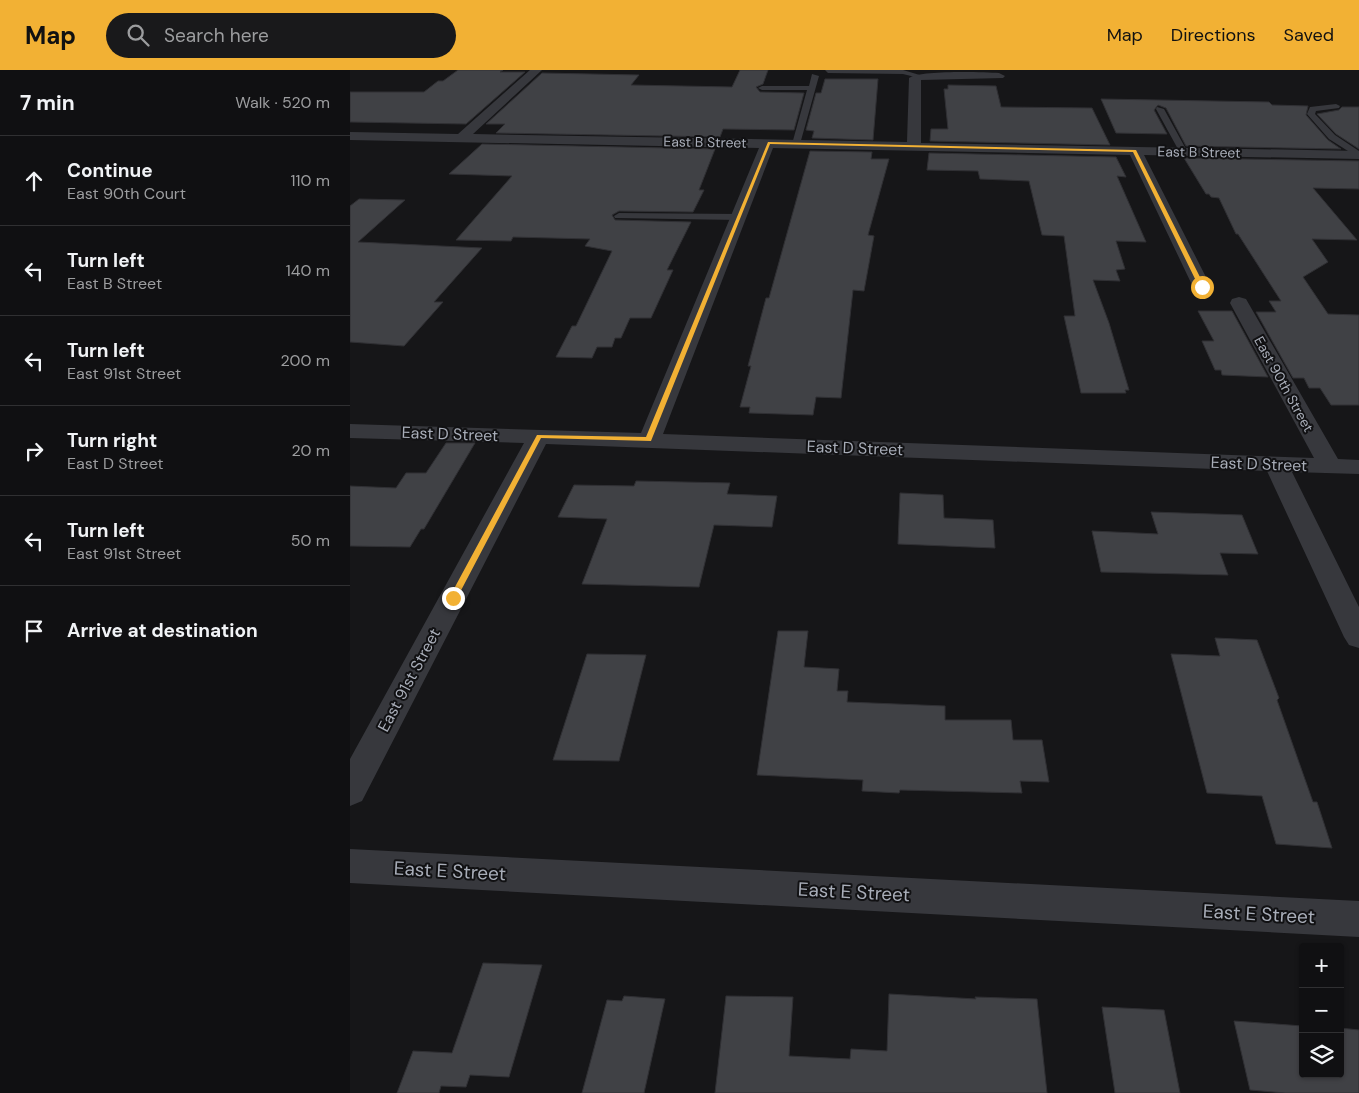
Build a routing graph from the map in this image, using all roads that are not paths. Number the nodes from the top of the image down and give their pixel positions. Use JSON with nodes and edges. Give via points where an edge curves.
{"nodes":[{"id":1,"x":537,"y":70,"type":"edge"},
{"id":2,"x":828,"y":71,"type":"edge"},
{"id":3,"x":815,"y":76,"type":"dead end"},
{"id":4,"x":920,"y":76,"type":"junction"},
{"id":5,"x":999,"y":76,"type":"dead end"},
{"id":6,"x":762,"y":88,"type":"dead end"},
{"id":7,"x":811,"y":88,"type":"junction"},
{"id":8,"x":1336,"y":106,"type":"dead end"},
{"id":9,"x":1160,"y":109,"type":"dead end"},
{"id":10,"x":350,"y":136,"type":"edge"},
{"id":11,"x":461,"y":138,"type":"junction"},
{"id":12,"x":768,"y":143,"type":"junction"},
{"id":13,"x":796,"y":144,"type":"junction"},
{"id":14,"x":914,"y":146,"type":"junction"},
{"id":15,"x":1135,"y":150,"type":"junction"},
{"id":16,"x":1182,"y":152,"type":"junction"},
{"id":17,"x":1359,"y":155,"type":"edge"},
{"id":18,"x":619,"y":216,"type":"dead end"},
{"id":19,"x":739,"y":217,"type":"junction"},
{"id":20,"x":1202,"y":287,"type":"dead end"},
{"id":21,"x":1239,"y":303,"type":"dead end"},
{"id":22,"x":350,"y":431,"type":"edge"},
{"id":23,"x":539,"y":436,"type":"junction"},
{"id":24,"x":649,"y":440,"type":"junction"},
{"id":25,"x":1276,"y":464,"type":"junction"},
{"id":26,"x":1330,"y":466,"type":"junction"},
{"id":27,"x":1359,"y":467,"type":"edge"},
{"id":28,"x":1359,"y":637,"type":"edge"},
{"id":29,"x":350,"y":791,"type":"edge"},
{"id":30,"x":350,"y":866,"type":"edge"},
{"id":31,"x":1359,"y":919,"type":"edge"}],
"edges":[{"from":1,"to":11,"type":"street"},
{"from":2,"to":4,"type":"lane","via":[[903,72]]},
{"from":3,"to":7,"type":"lane"},
{"from":4,"to":5,"type":"street"},
{"from":4,"to":14,"type":"street","via":[[915,78]]},
{"from":6,"to":7,"type":"lane"},
{"from":7,"to":13,"type":"lane"},
{"from":8,"to":17,"type":"lane","via":[[1313,109],[1311,114],[1332,137]]},
{"from":9,"to":16,"type":"lane"},
{"from":10,"to":11,"type":"street","name":"East B Street"},
{"from":11,"to":12,"type":"street","name":"East B Street"},
{"from":12,"to":13,"type":"street","name":"East B Street"},
{"from":12,"to":19,"type":"street"},
{"from":13,"to":14,"type":"street","name":"East B Street"},
{"from":14,"to":15,"type":"street","name":"East B Street"},
{"from":15,"to":16,"type":"street","name":"East B Street"},
{"from":15,"to":20,"type":"street"},
{"from":16,"to":17,"type":"street","name":"East B Street"},
{"from":18,"to":19,"type":"lane"},
{"from":19,"to":24,"type":"street"},
{"from":21,"to":26,"type":"street","name":"East 90th Street"},
{"from":22,"to":23,"type":"street","name":"East D Street"},
{"from":23,"to":24,"type":"street","name":"East D Street"},
{"from":23,"to":29,"type":"street","name":"East 91st Street"},
{"from":24,"to":25,"type":"street","name":"East D Street"},
{"from":25,"to":26,"type":"street","name":"East D Street"},
{"from":25,"to":28,"type":"street"},
{"from":26,"to":27,"type":"street","name":"East D Street"},
{"from":30,"to":31,"type":"street","name":"East E Street"}]}
